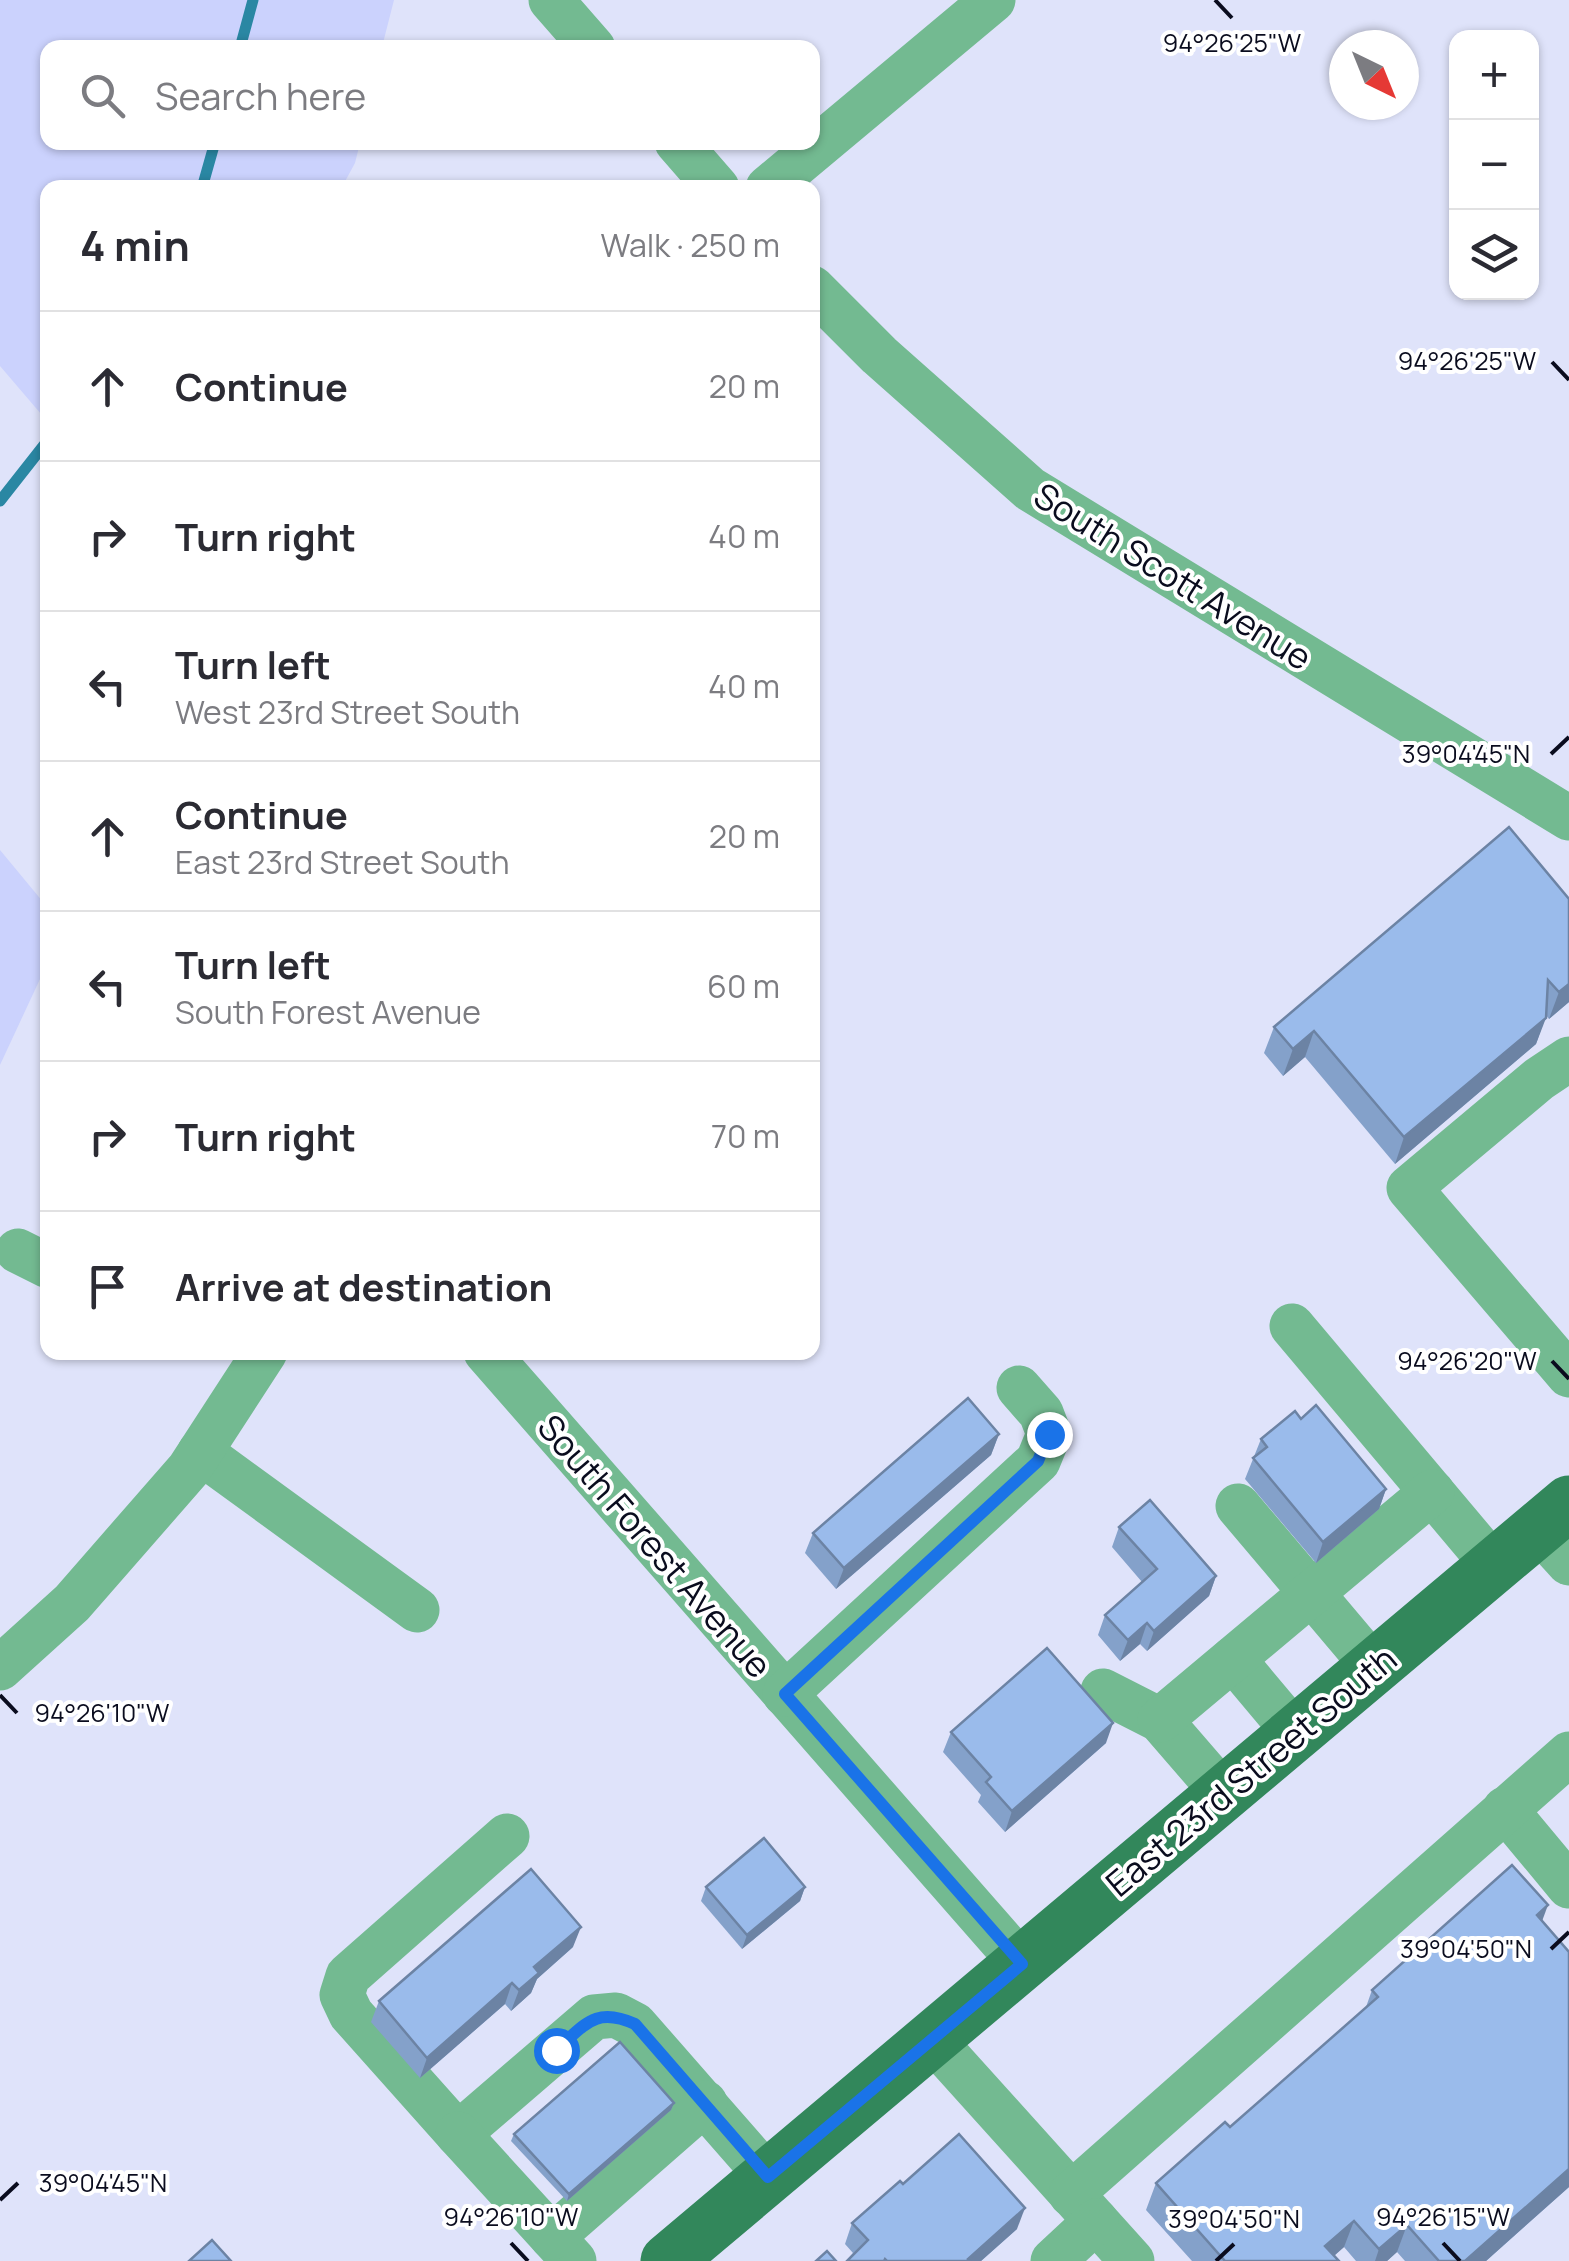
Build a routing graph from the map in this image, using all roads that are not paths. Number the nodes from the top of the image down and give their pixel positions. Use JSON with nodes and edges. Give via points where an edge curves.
{"nodes":[{"id":1,"x":551,"y":0,"type":"edge"},
{"id":2,"x":992,"y":0,"type":"edge"},
{"id":3,"x":586,"y":40,"type":"edge"},
{"id":4,"x":820,"y":144,"type":"edge"},
{"id":5,"x":684,"y":150,"type":"edge"},
{"id":6,"x":813,"y":150,"type":"edge"},
{"id":7,"x":710,"y":180,"type":"edge"},
{"id":8,"x":778,"y":180,"type":"edge"},
{"id":9,"x":820,"y":296,"type":"edge"},
{"id":10,"x":1569,"y":818,"type":"edge"},
{"id":11,"x":1569,"y":1059,"type":"edge"},
{"id":12,"x":1292,"y":1326,"type":"dead end"},
{"id":13,"x":1562,"y":1352,"type":"edge"},
{"id":14,"x":246,"y":1360,"type":"edge"},
{"id":15,"x":493,"y":1360,"type":"edge"},
{"id":16,"x":1019,"y":1388,"type":"dead end"},
{"id":17,"x":200,"y":1452,"type":"junction"},
{"id":18,"x":1432,"y":1492,"type":"junction"},
{"id":19,"x":1238,"y":1506,"type":"dead end"},
{"id":20,"x":1559,"y":1532,"type":"edge"},
{"id":21,"x":1494,"y":1566,"type":"junction"},
{"id":22,"x":1313,"y":1594,"type":"junction"},
{"id":23,"x":417,"y":1610,"type":"dead end"},
{"id":24,"x":1234,"y":1659,"type":"junction"},
{"id":25,"x":1374,"y":1667,"type":"junction"},
{"id":26,"x":0,"y":1668,"type":"edge"},
{"id":27,"x":1103,"y":1691,"type":"dead end"},
{"id":28,"x":785,"y":1694,"type":"junction"},
{"id":29,"x":1160,"y":1720,"type":"junction"},
{"id":30,"x":1295,"y":1734,"type":"junction"},
{"id":31,"x":1569,"y":1754,"type":"edge"},
{"id":32,"x":1224,"y":1794,"type":"junction"},
{"id":33,"x":1506,"y":1809,"type":"junction"},
{"id":34,"x":507,"y":1836,"type":"dead end"},
{"id":35,"x":1569,"y":1886,"type":"edge"},
{"id":36,"x":1022,"y":1964,"type":"junction"},
{"id":37,"x":932,"y":2040,"type":"junction"},
{"id":38,"x":704,"y":2104,"type":"junction"},
{"id":39,"x":458,"y":2134,"type":"junction"},
{"id":40,"x":768,"y":2177,"type":"junction"},
{"id":41,"x":1083,"y":2207,"type":"junction"},
{"id":42,"x":563,"y":2249,"type":"edge"},
{"id":43,"x":668,"y":2261,"type":"edge"},
{"id":44,"x":1052,"y":2261,"type":"edge"},
{"id":45,"x":1132,"y":2261,"type":"edge"}],
"edges":[{"from":1,"to":3,"type":"street"},
{"from":2,"to":4,"type":"street"},
{"from":5,"to":7,"type":"street"},
{"from":6,"to":8,"type":"street"},
{"from":9,"to":10,"type":"street","name":"South Scott Avenue","via":[[1030,489]]},
{"from":11,"to":13,"type":"street","via":[[1409,1188]]},
{"from":12,"to":18,"type":"street"},
{"from":14,"to":17,"type":"street"},
{"from":15,"to":28,"type":"street","name":"South Forest Avenue"},
{"from":16,"to":28,"type":"street","via":[[1049,1434],[1038,1461]]},
{"from":17,"to":23,"type":"street"},
{"from":17,"to":26,"type":"street","via":[[72,1603]]},
{"from":18,"to":21,"type":"street"},
{"from":18,"to":22,"type":"street"},
{"from":19,"to":22,"type":"street"},
{"from":20,"to":21,"type":"main road","name":"East 23rd Street South"},
{"from":21,"to":25,"type":"main road","name":"East 23rd Street South"},
{"from":22,"to":24,"type":"street"},
{"from":22,"to":25,"type":"street"},
{"from":24,"to":29,"type":"street"},
{"from":24,"to":30,"type":"street"},
{"from":25,"to":30,"type":"main road","name":"East 23rd Street South"},
{"from":27,"to":29,"type":"street"},
{"from":28,"to":36,"type":"street","name":"South Forest Avenue"},
{"from":29,"to":32,"type":"street"},
{"from":30,"to":32,"type":"main road","name":"East 23rd Street South"},
{"from":31,"to":33,"type":"street"},
{"from":32,"to":36,"type":"main road","name":"East 23rd Street South"},
{"from":33,"to":35,"type":"street"},
{"from":33,"to":41,"type":"street"},
{"from":34,"to":39,"type":"street","via":[[348,1976],[342,1996],[350,2014]]},
{"from":36,"to":37,"type":"main road","name":"East 23rd Street South"},
{"from":37,"to":40,"type":"main road","name":"East 23rd Street South"},
{"from":37,"to":41,"type":"street"},
{"from":38,"to":39,"type":"street","via":[[635,2024],[616,2015],[594,2017],[569,2065],[531,2098]]},
{"from":38,"to":40,"type":"street"},
{"from":38,"to":42,"type":"street","via":[[604,2180]]},
{"from":39,"to":42,"type":"street"},
{"from":40,"to":43,"type":"main road","name":"East 23rd Street South"},
{"from":41,"to":44,"type":"street"},
{"from":41,"to":45,"type":"street"}]}
